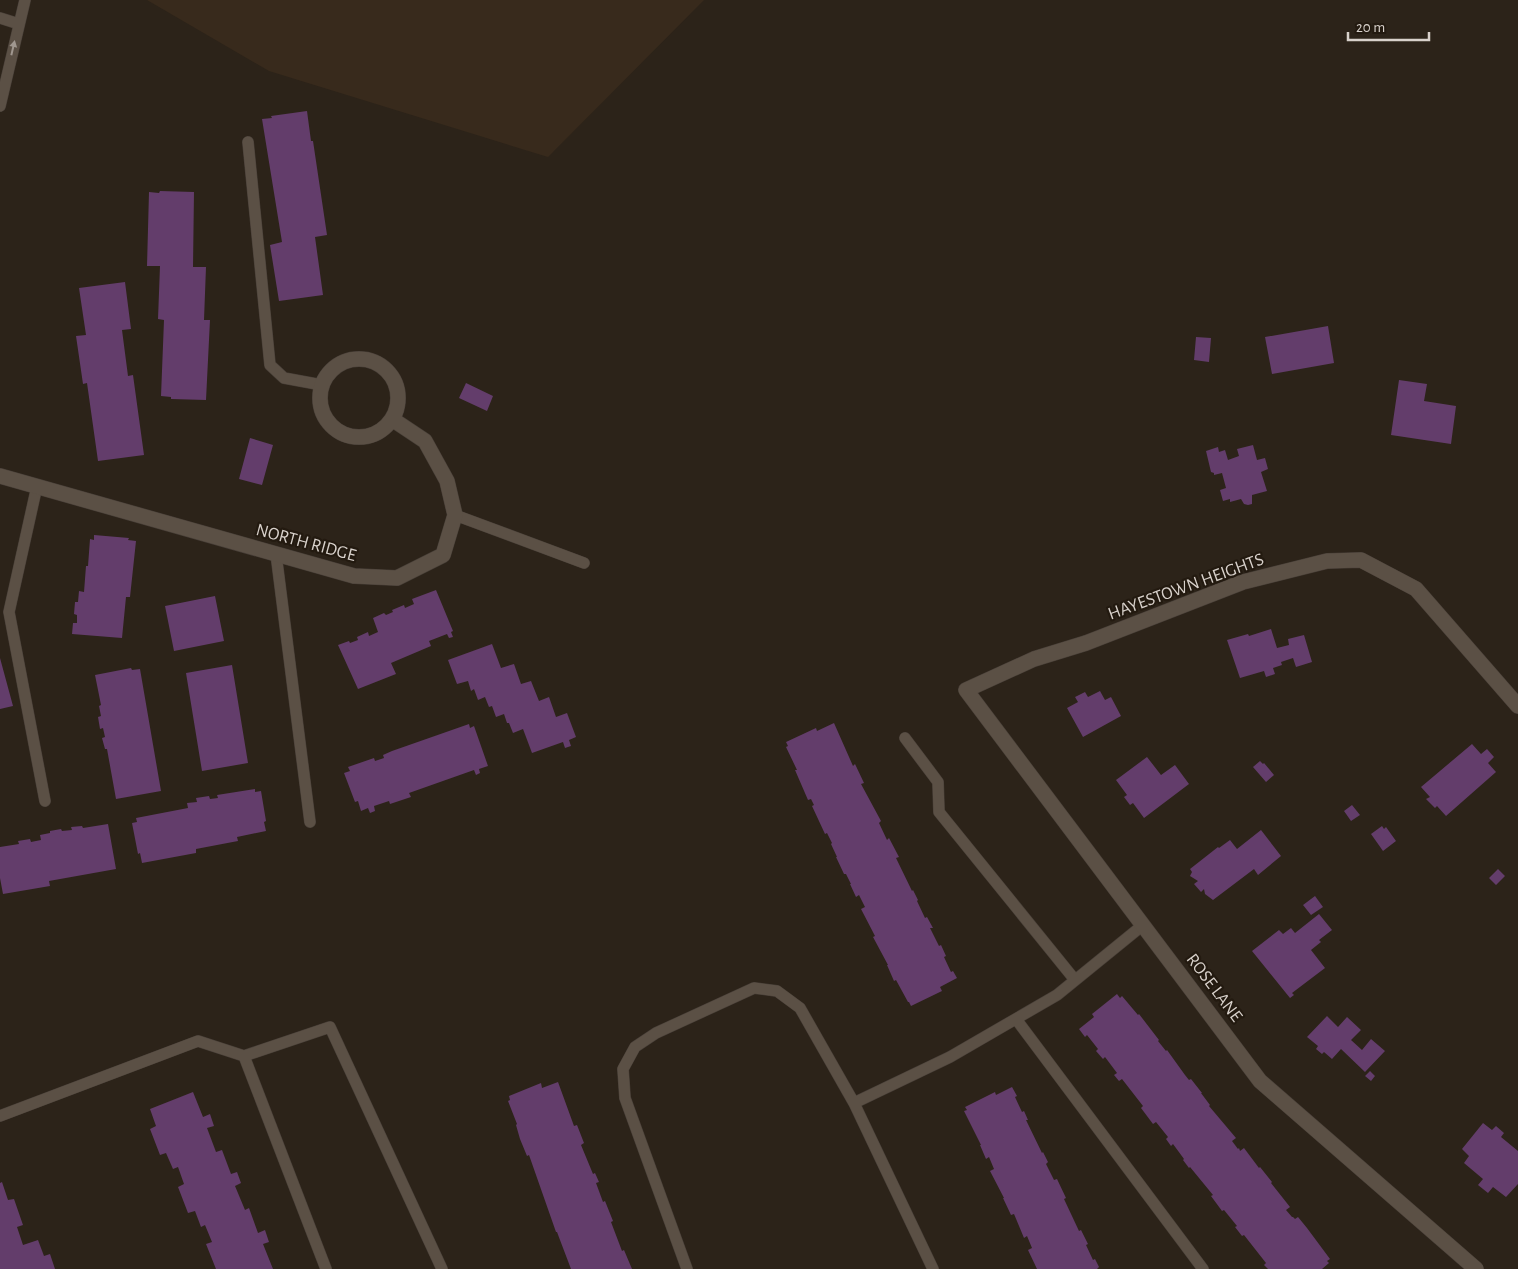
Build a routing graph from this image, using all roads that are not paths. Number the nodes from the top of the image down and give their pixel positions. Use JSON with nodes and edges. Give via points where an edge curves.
{"nodes":[{"id":1,"x":25,"y":0,"type":"edge"},
{"id":2,"x":0,"y":18,"type":"edge"},
{"id":3,"x":19,"y":24,"type":"junction"},
{"id":4,"x":0,"y":106,"type":"edge"},
{"id":5,"x":248,"y":142,"type":"dead end"},
{"id":6,"x":322,"y":385,"type":"junction"},
{"id":7,"x":392,"y":419,"type":"junction"},
{"id":8,"x":0,"y":476,"type":"edge"},
{"id":9,"x":37,"y":486,"type":"junction"},
{"id":10,"x":455,"y":515,"type":"junction"},
{"id":11,"x":276,"y":554,"type":"junction"},
{"id":12,"x":584,"y":563,"type":"dead end"},
{"id":13,"x":966,"y":690,"type":"joint"},
{"id":14,"x":1518,"y":706,"type":"edge"},
{"id":15,"x":905,"y":738,"type":"dead end"},
{"id":16,"x":45,"y":801,"type":"dead end"},
{"id":17,"x":310,"y":822,"type":"dead end"},
{"id":18,"x":1143,"y":925,"type":"junction"},
{"id":19,"x":1076,"y":980,"type":"junction"},
{"id":20,"x":1016,"y":1019,"type":"junction"},
{"id":21,"x":244,"y":1056,"type":"junction"},
{"id":22,"x":854,"y":1103,"type":"junction"},
{"id":23,"x":0,"y":1116,"type":"edge"},
{"id":24,"x":326,"y":1269,"type":"edge"},
{"id":25,"x":442,"y":1269,"type":"edge"},
{"id":26,"x":687,"y":1269,"type":"edge"},
{"id":27,"x":933,"y":1269,"type":"edge"},
{"id":28,"x":1204,"y":1269,"type":"edge"},
{"id":29,"x":1476,"y":1269,"type":"edge"}],
"edges":[{"from":1,"to":3,"type":"lane"},
{"from":2,"to":3,"type":"lane"},
{"from":4,"to":3,"type":"lane","one_way":true},
{"from":5,"to":6,"type":"lane","via":[[270,365],[284,378]]},
{"from":6,"to":7,"type":"street","via":[[323,413],[341,433],[369,436]]},
{"from":6,"to":7,"type":"street","via":[[341,363],[369,360],[392,378],[397,391],[397,406]]},
{"from":7,"to":10,"type":"street","name":"NORTH RIDGE","via":[[425,441],[447,480]]},
{"from":8,"to":9,"type":"street","name":"NORTH RIDGE"},
{"from":9,"to":11,"type":"street","name":"NORTH RIDGE"},
{"from":9,"to":16,"type":"lane","via":[[9,612]]},
{"from":10,"to":11,"type":"street","name":"NORTH RIDGE","via":[[443,555],[397,578],[354,576]]},
{"from":10,"to":12,"type":"lane"},
{"from":11,"to":17,"type":"lane"},
{"from":13,"to":14,"type":"street","name":"HAYESTOWN HEIGHTS","via":[[1034,659],[1086,643],[1242,582],[1327,561],[1362,560],[1416,589]]},
{"from":13,"to":18,"type":"street","name":"ROSE LANE"},
{"from":15,"to":19,"type":"lane","via":[[938,782],[939,812]]},
{"from":18,"to":19,"type":"lane"},
{"from":18,"to":29,"type":"street","name":"ROSE LANE","via":[[1260,1081]]},
{"from":19,"to":20,"type":"lane"},
{"from":20,"to":22,"type":"lane","via":[[950,1057]]},
{"from":20,"to":28,"type":"lane"},
{"from":21,"to":23,"type":"lane","via":[[198,1041]]},
{"from":21,"to":24,"type":"lane"},
{"from":21,"to":25,"type":"lane","via":[[330,1027]]},
{"from":22,"to":26,"type":"lane","via":[[800,1008],[777,991],[754,988],[635,1047],[623,1069],[624,1098]]},
{"from":22,"to":27,"type":"lane"}]}
